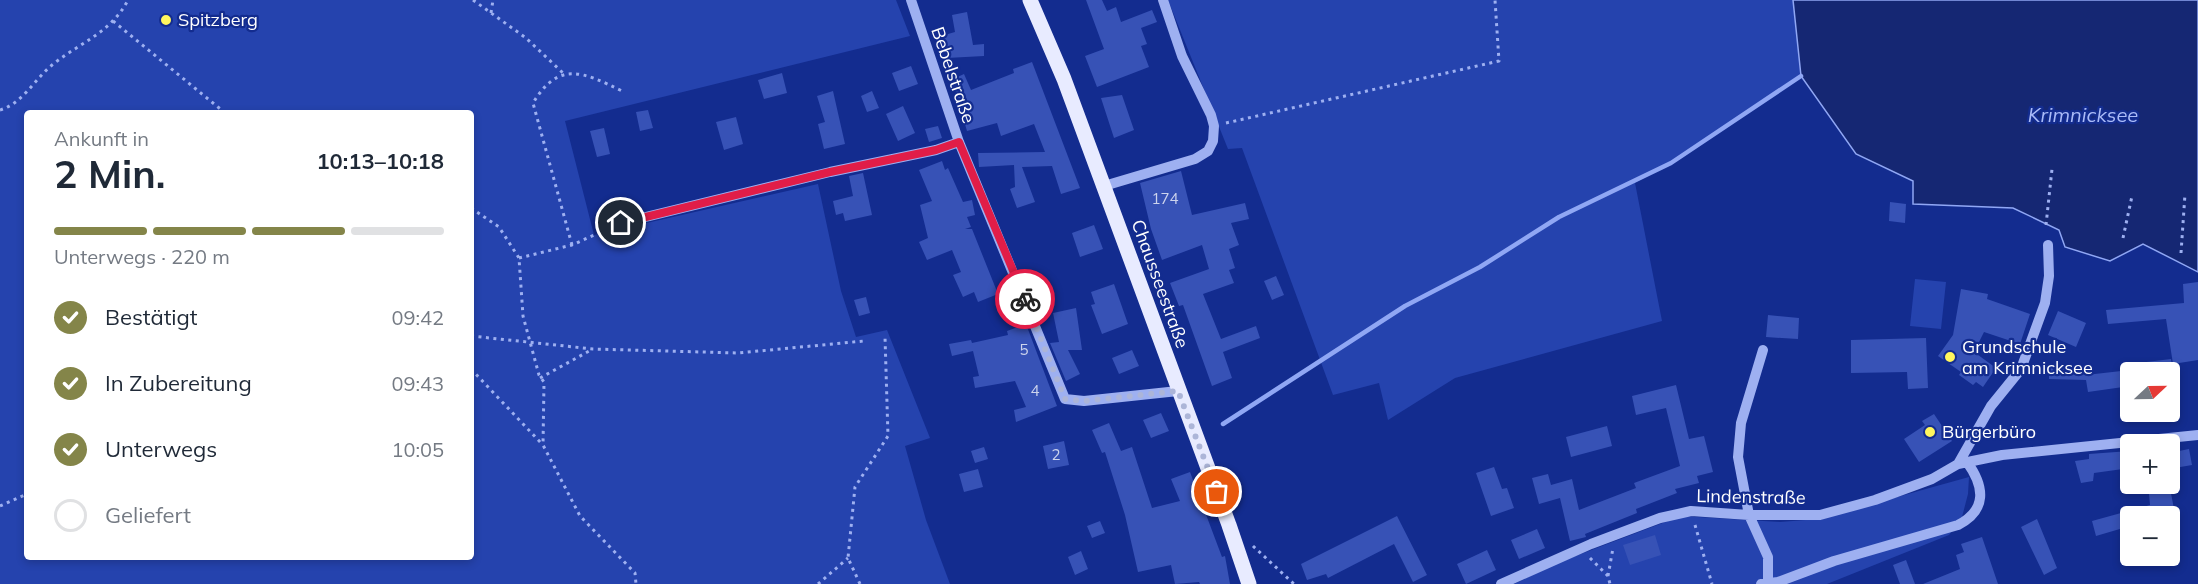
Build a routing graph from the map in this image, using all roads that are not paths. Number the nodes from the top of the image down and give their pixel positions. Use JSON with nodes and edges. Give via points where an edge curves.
{"nodes":[{"id":1,"x":910,"y":0,"type":"edge"},
{"id":2,"x":1030,"y":0,"type":"edge"},
{"id":3,"x":1163,"y":0,"type":"edge"},
{"id":4,"x":959,"y":142,"type":"junction"},
{"id":5,"x":1104,"y":186,"type":"junction"},
{"id":6,"x":621,"y":223,"type":"road end"},
{"id":7,"x":2048,"y":244,"type":"dead end"},
{"id":8,"x":1763,"y":350,"type":"dead end"},
{"id":9,"x":1178,"y":391,"type":"junction"},
{"id":10,"x":2198,"y":435,"type":"edge"},
{"id":11,"x":1963,"y":463,"type":"junction"},
{"id":12,"x":1749,"y":515,"type":"junction"},
{"id":13,"x":1249,"y":584,"type":"edge"},
{"id":14,"x":1501,"y":584,"type":"edge"},
{"id":15,"x":1764,"y":584,"type":"edge"}],
"edges":[{"from":1,"to":4,"type":"street","name":"Bebelstraße"},
{"from":2,"to":5,"type":"main road","name":"Chausseestraße"},
{"from":3,"to":5,"type":"street","via":[[1182,56],[1214,126],[1213,141],[1208,151],[1195,159]]},
{"from":4,"to":6,"type":"street","name":"Bebelstraße"},
{"from":4,"to":9,"type":"street","name":"Bebelstraße","via":[[1065,399],[1084,401]]},
{"from":5,"to":9,"type":"main road","name":"Chausseestraße"},
{"from":7,"to":11,"type":"street","via":[[2045,303],[2021,369],[1991,406]]},
{"from":8,"to":12,"type":"street","via":[[1741,423],[1738,457]]},
{"from":9,"to":13,"type":"main road","name":"Chausseestraße"},
{"from":10,"to":11,"type":"street","name":"Lindenstraße","via":[[2002,455]]},
{"from":11,"to":12,"type":"street","name":"Lindenstraße","via":[[1875,500],[1820,515]]},
{"from":11,"to":15,"type":"street","via":[[1980,480],[1980,500],[1972,518]]},
{"from":12,"to":14,"type":"street","name":"Lindenstraße","via":[[1691,511],[1660,518]]},
{"from":12,"to":15,"type":"street","via":[[1768,557]]}]}
